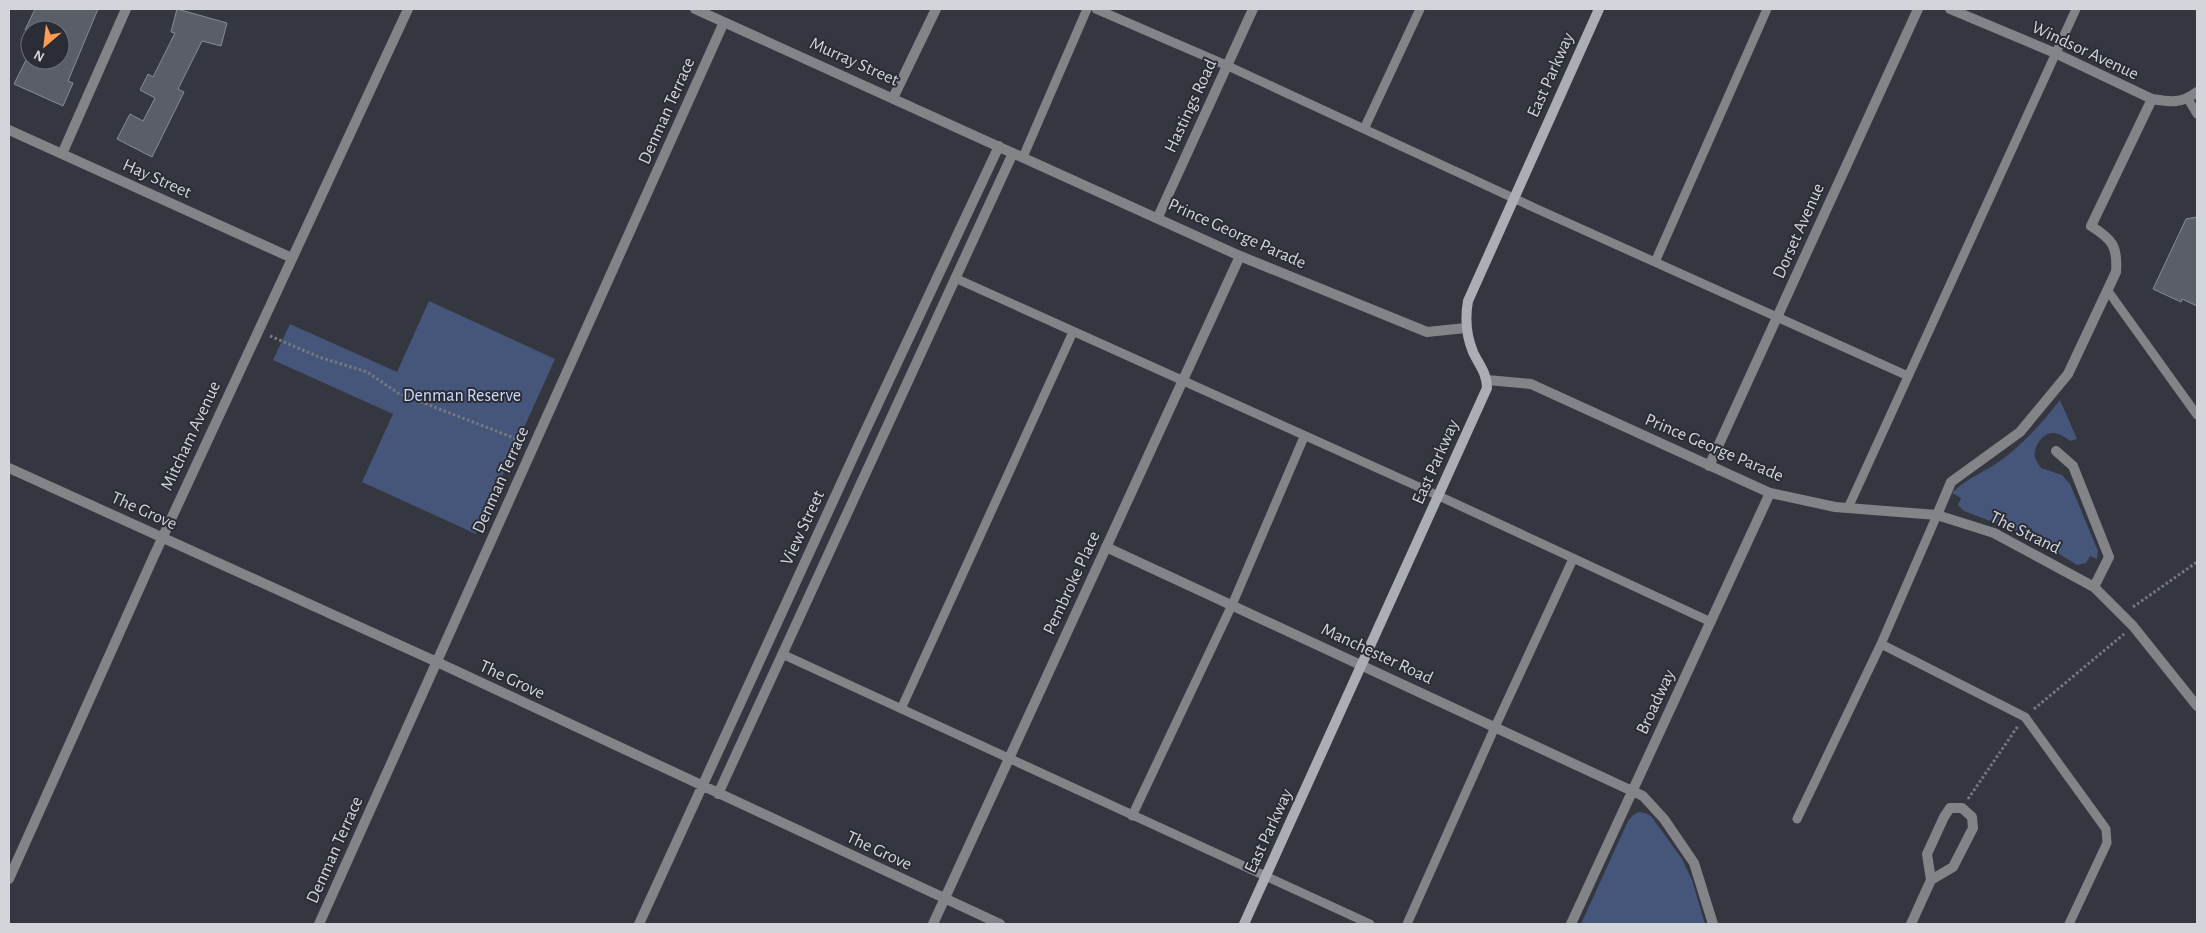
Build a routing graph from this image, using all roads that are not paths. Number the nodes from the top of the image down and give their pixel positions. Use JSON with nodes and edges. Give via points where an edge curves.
{"nodes":[{"id":1,"x":126,"y":9,"type":"edge"},
{"id":2,"x":408,"y":9,"type":"edge"},
{"id":3,"x":695,"y":9,"type":"edge"},
{"id":4,"x":936,"y":9,"type":"edge"},
{"id":5,"x":1087,"y":9,"type":"edge"},
{"id":6,"x":1096,"y":9,"type":"edge"},
{"id":7,"x":1253,"y":9,"type":"edge"},
{"id":8,"x":1420,"y":9,"type":"edge"},
{"id":9,"x":1599,"y":9,"type":"edge"},
{"id":10,"x":1767,"y":9,"type":"edge"},
{"id":11,"x":1918,"y":9,"type":"edge"},
{"id":12,"x":1950,"y":9,"type":"edge"},
{"id":13,"x":2076,"y":9,"type":"edge"},
{"id":14,"x":724,"y":22,"type":"junction"},
{"id":15,"x":2055,"y":54,"type":"junction"},
{"id":16,"x":1228,"y":66,"type":"junction"},
{"id":17,"x":2197,"y":92,"type":"edge"},
{"id":18,"x":893,"y":98,"type":"junction"},
{"id":19,"x":2152,"y":99,"type":"junction"},
{"id":20,"x":2188,"y":99,"type":"junction"},
{"id":21,"x":2197,"y":114,"type":"edge"},
{"id":22,"x":1364,"y":129,"type":"junction"},
{"id":23,"x":9,"y":130,"type":"edge"},
{"id":24,"x":999,"y":146,"type":"junction"},
{"id":25,"x":62,"y":154,"type":"junction"},
{"id":26,"x":1018,"y":155,"type":"junction"},
{"id":27,"x":1513,"y":198,"type":"junction"},
{"id":28,"x":1158,"y":217,"type":"junction"},
{"id":29,"x":1240,"y":256,"type":"junction"},
{"id":30,"x":292,"y":258,"type":"junction"},
{"id":31,"x":1655,"y":262,"type":"junction"},
{"id":32,"x":955,"y":278,"type":"junction"},
{"id":33,"x":2108,"y":291,"type":"junction"},
{"id":34,"x":1778,"y":318,"type":"junction"},
{"id":35,"x":1466,"y":328,"type":"junction"},
{"id":36,"x":1073,"y":332,"type":"junction"},
{"id":37,"x":1908,"y":376,"type":"junction"},
{"id":38,"x":1487,"y":380,"type":"junction"},
{"id":39,"x":1182,"y":382,"type":"junction"},
{"id":40,"x":2197,"y":415,"type":"edge"},
{"id":41,"x":1304,"y":437,"type":"junction"},
{"id":42,"x":2056,"y":451,"type":"dead end"},
{"id":43,"x":1709,"y":466,"type":"junction"},
{"id":44,"x":9,"y":468,"type":"edge"},
{"id":45,"x":1770,"y":493,"type":"junction"},
{"id":46,"x":1439,"y":496,"type":"junction"},
{"id":47,"x":1848,"y":508,"type":"junction"},
{"id":48,"x":1938,"y":515,"type":"junction"},
{"id":49,"x":162,"y":537,"type":"junction"},
{"id":50,"x":1106,"y":547,"type":"junction"},
{"id":51,"x":1572,"y":559,"type":"junction"},
{"id":52,"x":2094,"y":587,"type":"junction"},
{"id":53,"x":1232,"y":605,"type":"junction"},
{"id":54,"x":1710,"y":622,"type":"junction"},
{"id":55,"x":1881,"y":644,"type":"junction"},
{"id":56,"x":782,"y":654,"type":"junction"},
{"id":57,"x":437,"y":662,"type":"junction"},
{"id":58,"x":1362,"y":665,"type":"junction"},
{"id":59,"x":2197,"y":706,"type":"edge"},
{"id":60,"x":901,"y":709,"type":"junction"},
{"id":61,"x":1495,"y":727,"type":"junction"},
{"id":62,"x":1010,"y":758,"type":"junction"},
{"id":63,"x":703,"y":787,"type":"junction"},
{"id":64,"x":1633,"y":791,"type":"junction"},
{"id":65,"x":718,"y":794,"type":"junction"},
{"id":66,"x":1132,"y":816,"type":"junction"},
{"id":67,"x":1797,"y":819,"type":"dead end"},
{"id":68,"x":1266,"y":876,"type":"junction"},
{"id":69,"x":9,"y":879,"type":"edge"},
{"id":70,"x":1931,"y":880,"type":"junction"},
{"id":71,"x":945,"y":899,"type":"junction"},
{"id":72,"x":319,"y":924,"type":"edge"},
{"id":73,"x":639,"y":924,"type":"edge"},
{"id":74,"x":933,"y":924,"type":"edge"},
{"id":75,"x":1000,"y":924,"type":"edge"},
{"id":76,"x":1244,"y":924,"type":"edge"},
{"id":77,"x":1370,"y":924,"type":"edge"},
{"id":78,"x":1407,"y":924,"type":"edge"},
{"id":79,"x":1571,"y":924,"type":"edge"},
{"id":80,"x":1712,"y":924,"type":"edge"},
{"id":81,"x":1911,"y":924,"type":"edge"},
{"id":82,"x":2069,"y":924,"type":"edge"}],
"edges":[{"from":1,"to":25,"type":"street"},
{"from":2,"to":30,"type":"street","name":"Mitcham Avenue"},
{"from":3,"to":14,"type":"street","name":"Murray Street"},
{"from":4,"to":18,"type":"street"},
{"from":5,"to":26,"type":"lane"},
{"from":6,"to":16,"type":"lane"},
{"from":7,"to":16,"type":"street","name":"Hastings Road"},
{"from":8,"to":22,"type":"lane"},
{"from":9,"to":27,"type":"street","name":"East Parkway"},
{"from":10,"to":31,"type":"lane"},
{"from":11,"to":34,"type":"street","name":"Dorset Avenue"},
{"from":12,"to":15,"type":"street","name":"Windsor Avenue"},
{"from":13,"to":15,"type":"lane"},
{"from":14,"to":18,"type":"street","name":"Murray Street"},
{"from":14,"to":57,"type":"street","name":"Denman Terrace"},
{"from":15,"to":19,"type":"street","name":"Windsor Avenue"},
{"from":15,"to":37,"type":"lane"},
{"from":16,"to":22,"type":"lane"},
{"from":16,"to":28,"type":"street","name":"Hastings Road"},
{"from":17,"to":20,"type":"street"},
{"from":18,"to":24,"type":"street","name":"Murray Street"},
{"from":19,"to":20,"type":"street","via":[[2171,102]]},
{"from":19,"to":33,"type":"street","via":[[2091,226],[2112,242],[2117,256],[2116,272]]},
{"from":20,"to":21,"type":"lane"},
{"from":22,"to":27,"type":"lane"},
{"from":23,"to":25,"type":"street","name":"Hay Street"},
{"from":24,"to":26,"type":"street","name":"Prince George Parade"},
{"from":24,"to":63,"type":"street","name":"View Street"},
{"from":25,"to":30,"type":"street","name":"Hay Street"},
{"from":26,"to":28,"type":"street","name":"Prince George Parade"},
{"from":26,"to":32,"type":"street","name":"View Street"},
{"from":27,"to":31,"type":"lane"},
{"from":27,"to":35,"type":"street","name":"East Parkway","via":[[1473,287]]},
{"from":28,"to":29,"type":"street","name":"Prince George Parade"},
{"from":29,"to":35,"type":"street","name":"Prince George Parade","via":[[1427,332]]},
{"from":29,"to":39,"type":"street","name":"Pembroke Place"},
{"from":30,"to":49,"type":"street","name":"Mitcham Avenue"},
{"from":31,"to":34,"type":"lane"},
{"from":32,"to":36,"type":"lane"},
{"from":32,"to":56,"type":"street","name":"View Street"},
{"from":33,"to":40,"type":"lane"},
{"from":33,"to":48,"type":"street","via":[[2068,374],[2020,432],[1951,482]]},
{"from":34,"to":37,"type":"lane"},
{"from":34,"to":43,"type":"street","name":"Dorset Avenue"},
{"from":35,"to":38,"type":"street","name":"East Parkway"},
{"from":36,"to":39,"type":"lane"},
{"from":36,"to":60,"type":"lane"},
{"from":37,"to":47,"type":"lane"},
{"from":38,"to":43,"type":"street","name":"Prince George Parade","via":[[1531,384]]},
{"from":38,"to":46,"type":"street","name":"East Parkway","via":[[1482,401]]},
{"from":39,"to":41,"type":"lane"},
{"from":39,"to":50,"type":"street","name":"Pembroke Place"},
{"from":41,"to":46,"type":"lane"},
{"from":41,"to":53,"type":"lane"},
{"from":42,"to":52,"type":"street","via":[[2073,466],[2110,557]]},
{"from":43,"to":45,"type":"street","name":"Prince George Parade"},
{"from":44,"to":49,"type":"street","name":"The Grove"},
{"from":45,"to":47,"type":"street","name":"Prince George Parade"},
{"from":45,"to":54,"type":"street","name":"Broadway"},
{"from":46,"to":51,"type":"lane"},
{"from":46,"to":58,"type":"street","name":"East Parkway"},
{"from":47,"to":48,"type":"street","name":"Prince George Parade"},
{"from":48,"to":52,"type":"street","name":"The Strand","via":[[1994,533]]},
{"from":48,"to":55,"type":"lane"},
{"from":49,"to":57,"type":"street","name":"The Grove"},
{"from":49,"to":69,"type":"street","name":"Mitcham Avenue"},
{"from":50,"to":53,"type":"street","name":"Manchester Road"},
{"from":50,"to":62,"type":"street","name":"Pembroke Place"},
{"from":51,"to":54,"type":"lane"},
{"from":51,"to":61,"type":"lane"},
{"from":52,"to":59,"type":"street","name":"The Strand","via":[[2134,626]]},
{"from":53,"to":58,"type":"street","name":"Manchester Road"},
{"from":53,"to":66,"type":"lane"},
{"from":54,"to":64,"type":"street","name":"Broadway"},
{"from":55,"to":67,"type":"lane"},
{"from":55,"to":82,"type":"lane","via":[[2025,717],[2106,829],[2107,843]]},
{"from":56,"to":60,"type":"lane"},
{"from":56,"to":65,"type":"street","name":"View Street"},
{"from":57,"to":63,"type":"street","name":"The Grove"},
{"from":57,"to":72,"type":"street","name":"Denman Terrace"},
{"from":58,"to":61,"type":"street","name":"Manchester Road"},
{"from":58,"to":68,"type":"street","name":"East Parkway"},
{"from":60,"to":62,"type":"lane"},
{"from":61,"to":64,"type":"street","name":"Manchester Road"},
{"from":61,"to":78,"type":"lane"},
{"from":62,"to":66,"type":"lane"},
{"from":62,"to":71,"type":"street","name":"Pembroke Place"},
{"from":63,"to":65,"type":"street","name":"The Grove"},
{"from":63,"to":73,"type":"street","name":"View Street"},
{"from":64,"to":79,"type":"street","name":"Broadway"},
{"from":64,"to":80,"type":"street","name":"Manchester Road","via":[[1651,803],[1694,863]]},
{"from":65,"to":71,"type":"street","name":"The Grove"},
{"from":66,"to":68,"type":"lane"},
{"from":68,"to":76,"type":"street","name":"East Parkway"},
{"from":68,"to":77,"type":"lane"},
{"from":70,"to":70,"type":"street","via":[[1953,867],[1973,828],[1972,817],[1962,808],[1950,808],[1927,854]]},
{"from":70,"to":81,"type":"street"},
{"from":71,"to":74,"type":"street","name":"Pembroke Place"},
{"from":71,"to":75,"type":"street","name":"The Grove"}]}
